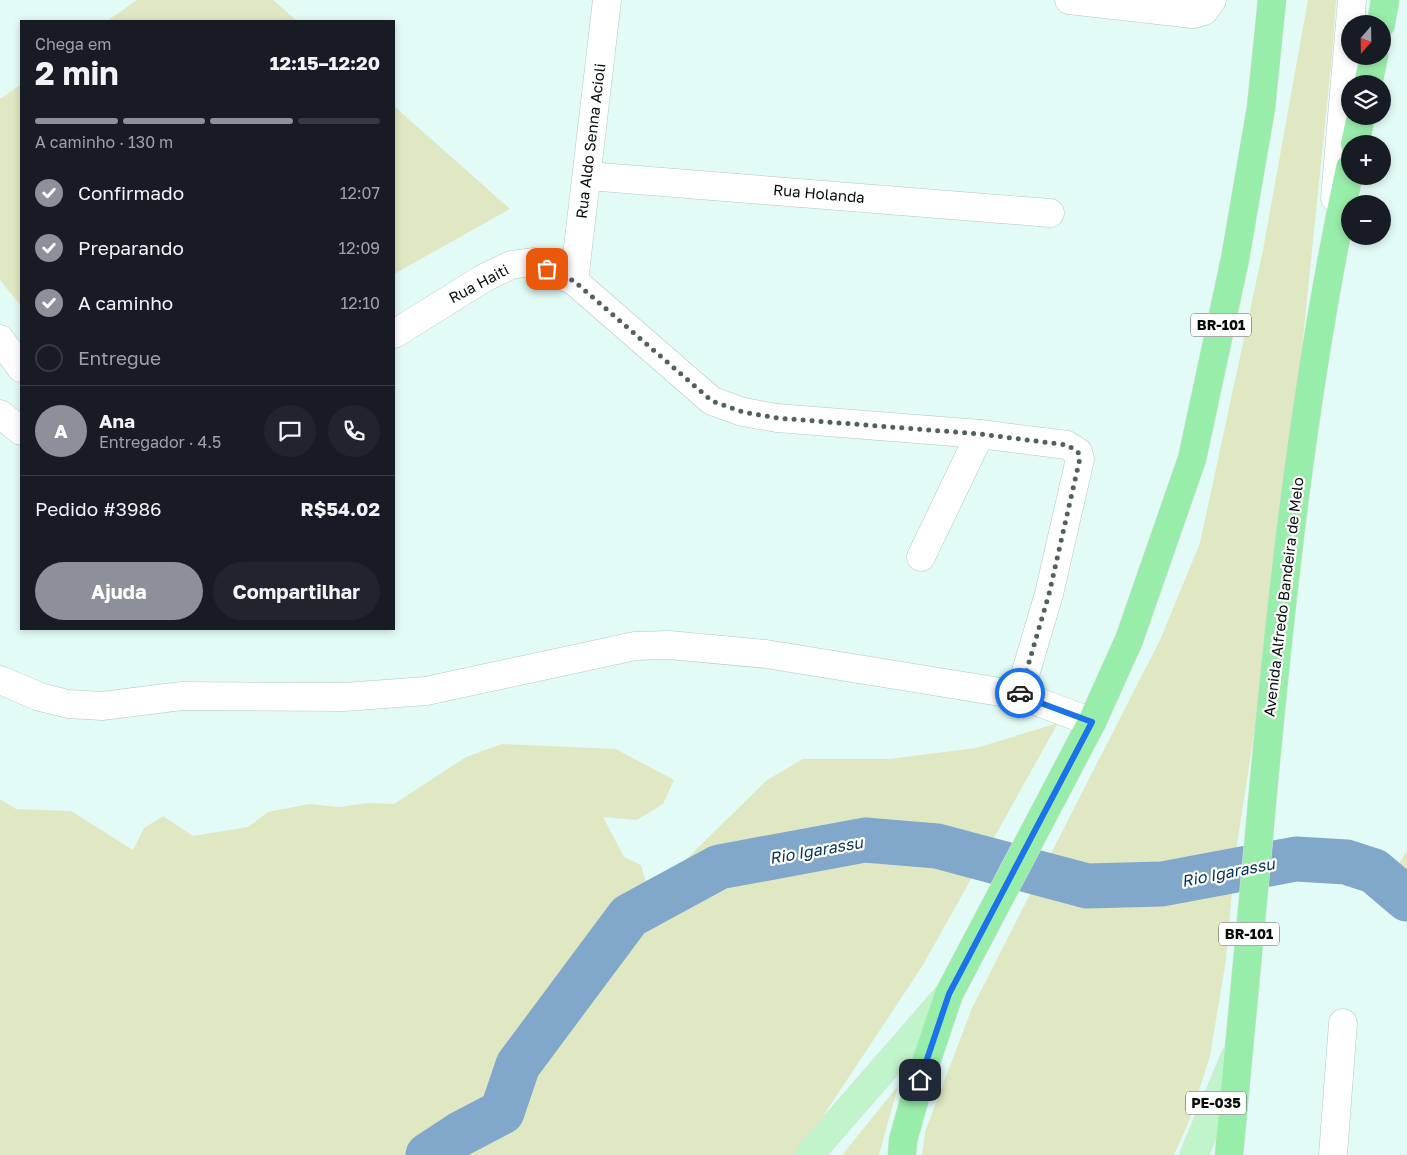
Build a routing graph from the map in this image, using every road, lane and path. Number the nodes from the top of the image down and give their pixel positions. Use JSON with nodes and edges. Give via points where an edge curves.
{"nodes":[{"id":1,"x":607,"y":0,"type":"edge"},
{"id":2,"x":1069,"y":0,"type":"edge"},
{"id":3,"x":1212,"y":0,"type":"edge"},
{"id":4,"x":1272,"y":0,"type":"edge"},
{"id":5,"x":1352,"y":0,"type":"edge"},
{"id":6,"x":1385,"y":0,"type":"edge"},
{"id":7,"x":1382,"y":15,"type":"edge"},
{"id":8,"x":588,"y":176,"type":"junction"},
{"id":9,"x":1346,"y":185,"type":"edge"},
{"id":10,"x":1050,"y":213,"type":"dead end"},
{"id":11,"x":1330,"y":261,"type":"junction"},
{"id":12,"x":574,"y":281,"type":"junction"},
{"id":13,"x":395,"y":333,"type":"edge"},
{"id":14,"x":0,"y":338,"type":"edge"},
{"id":15,"x":20,"y":367,"type":"edge"},
{"id":16,"x":0,"y":414,"type":"edge"},
{"id":17,"x":20,"y":430,"type":"edge"},
{"id":18,"x":980,"y":434,"type":"junction"},
{"id":19,"x":921,"y":558,"type":"dead end"},
{"id":20,"x":0,"y":680,"type":"edge"},
{"id":21,"x":1019,"y":695,"type":"junction"},
{"id":22,"x":1092,"y":722,"type":"junction"},
{"id":23,"x":949,"y":994,"type":"junction"},
{"id":24,"x":1343,"y":1023,"type":"dead end"},
{"id":25,"x":1239,"y":1040,"type":"junction"},
{"id":26,"x":809,"y":1155,"type":"edge"},
{"id":27,"x":902,"y":1155,"type":"edge"},
{"id":28,"x":1194,"y":1155,"type":"edge"},
{"id":29,"x":1229,"y":1155,"type":"edge"},
{"id":30,"x":1333,"y":1155,"type":"edge"}],
"edges":[{"from":1,"to":8,"type":"street","name":"Rua Aldo Senna Acioli"},
{"from":2,"to":3,"type":"street","via":[[1193,14],[1204,10]]},
{"from":4,"to":22,"type":"highway","number":"BR-101","via":[[1261,108],[1235,259],[1192,459],[1129,640]]},
{"from":5,"to":11,"type":"street"},
{"from":6,"to":7,"type":"highway"},
{"from":8,"to":10,"type":"street","name":"Rua Holanda"},
{"from":8,"to":12,"type":"street","name":"Rua Aldo Senna Acioli"},
{"from":9,"to":11,"type":"highway","name":"Avenida Alfredo Bandeira de Melo","number":"BR-101"},
{"from":11,"to":25,"type":"highway","name":"Avenida Alfredo Bandeira de Melo","number":"BR-101","via":[[1287,556]]},
{"from":12,"to":13,"type":"street","name":"Rua Haiti","via":[[533,262],[512,265],[484,278]]},
{"from":12,"to":18,"type":"street","name":"Rua Haiti","via":[[712,401],[743,412],[777,418]]},
{"from":14,"to":15,"type":"street"},
{"from":16,"to":17,"type":"street"},
{"from":18,"to":19,"type":"street"},
{"from":18,"to":21,"type":"street","name":"Rua Haiti","via":[[1067,445],[1078,452],[1080,458],[1049,594]]},
{"from":20,"to":21,"type":"street","via":[[40,697],[68,704],[102,706],[182,696],[344,697],[426,691],[636,646],[669,645],[766,654]]},
{"from":21,"to":22,"type":"street"},
{"from":22,"to":23,"type":"highway","number":"BR-101"},
{"from":23,"to":26,"type":"main road"},
{"from":23,"to":27,"type":"highway","number":"BR-101","via":[[920,1080],[903,1140]]},
{"from":24,"to":30,"type":"street"},
{"from":25,"to":28,"type":"main road","number":"PE-035"},
{"from":25,"to":29,"type":"highway","number":"BR-101"}]}
